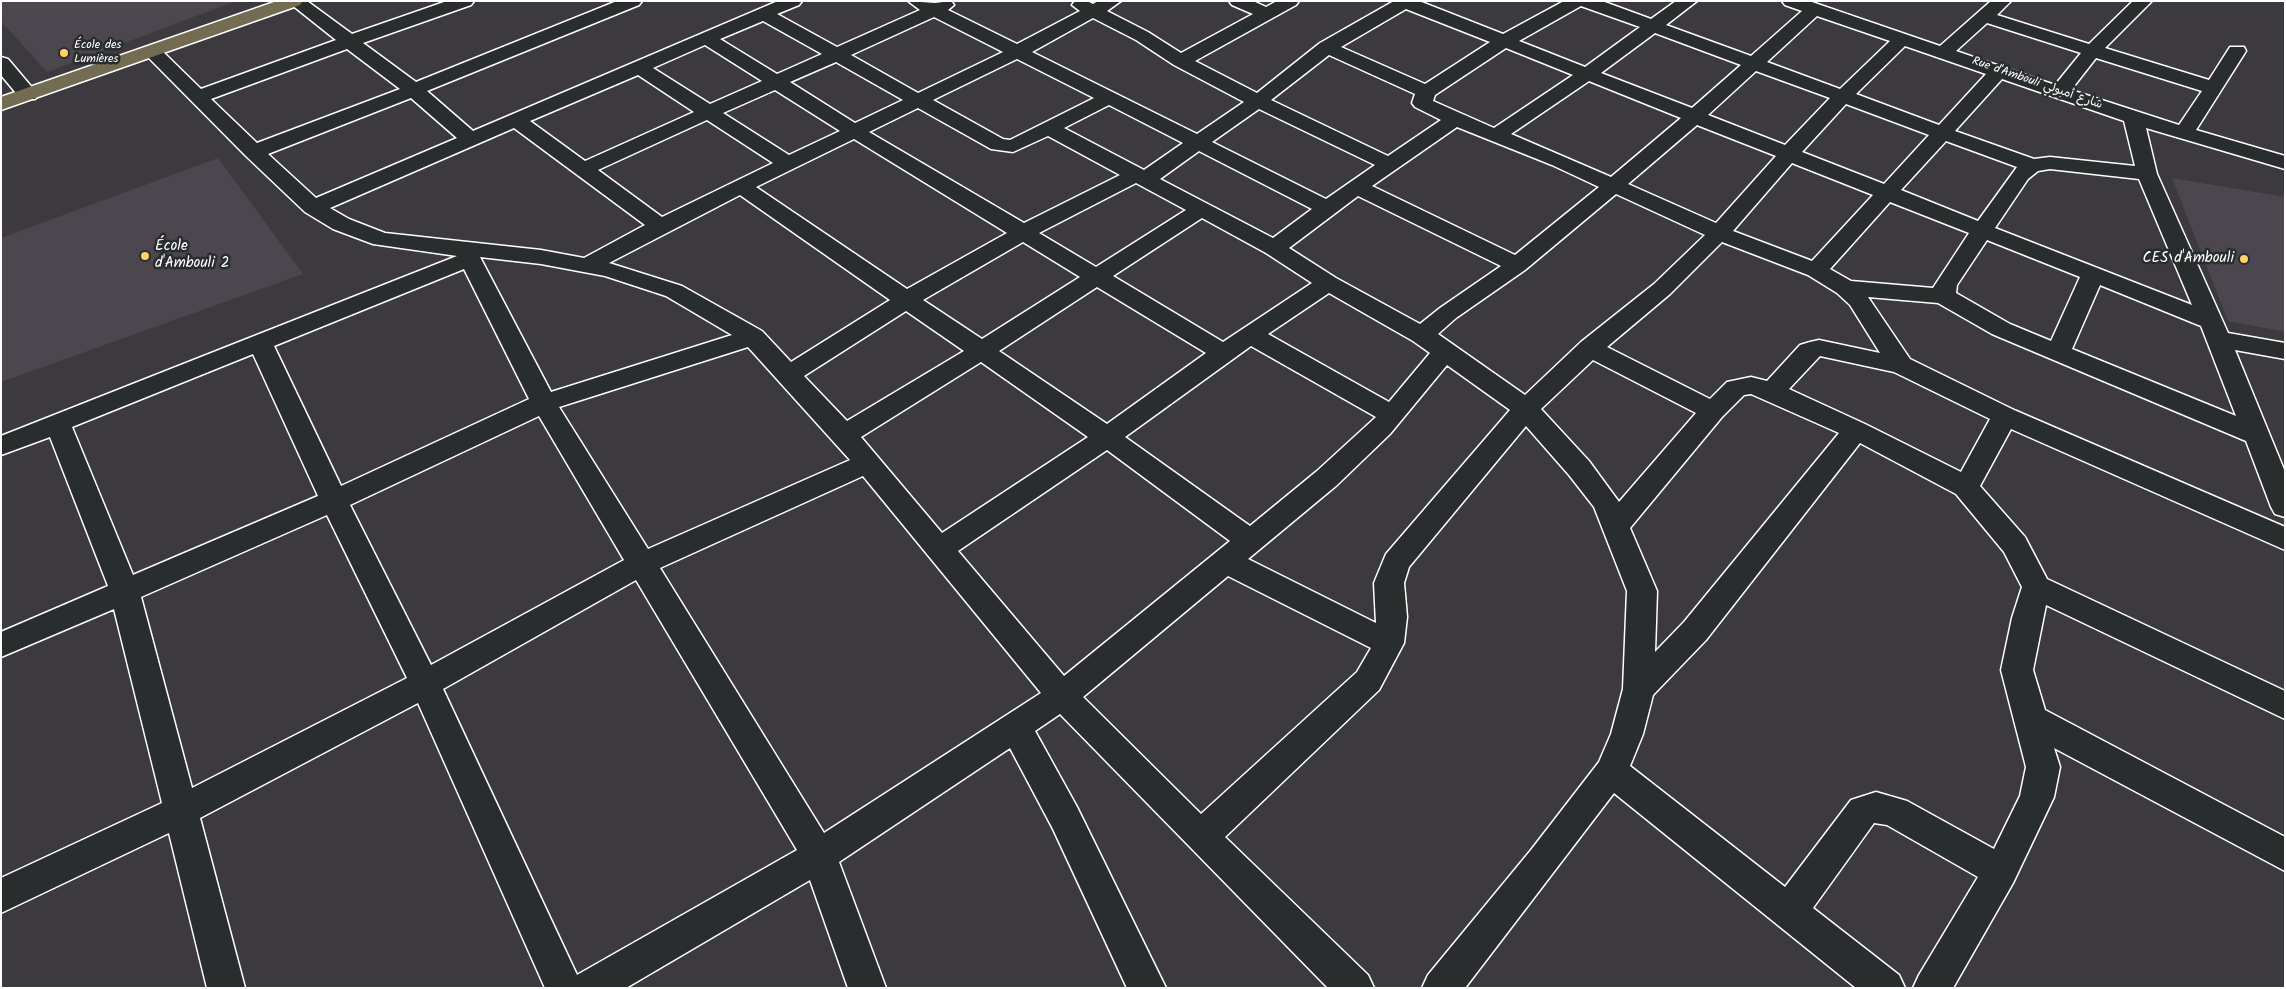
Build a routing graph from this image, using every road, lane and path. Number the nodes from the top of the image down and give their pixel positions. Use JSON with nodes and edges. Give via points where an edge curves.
{"nodes":[{"id":1,"x":295,"y":1,"type":"edge"},
{"id":2,"x":465,"y":1,"type":"edge"},
{"id":3,"x":633,"y":1,"type":"edge"},
{"id":4,"x":793,"y":1,"type":"edge"},
{"id":5,"x":953,"y":1,"type":"edge"},
{"id":6,"x":1073,"y":1,"type":"edge"},
{"id":7,"x":1112,"y":1,"type":"edge"},
{"id":8,"x":1238,"y":1,"type":"edge"},
{"id":9,"x":1290,"y":1,"type":"edge"},
{"id":10,"x":1576,"y":1,"type":"edge"},
{"id":11,"x":1585,"y":1,"type":"edge"},
{"id":12,"x":1688,"y":1,"type":"edge"},
{"id":13,"x":1791,"y":1,"type":"edge"},
{"id":14,"x":2143,"y":1,"type":"edge"},
{"id":15,"x":1406,"y":2,"type":"edge"},
{"id":16,"x":2000,"y":2,"type":"edge"},
{"id":17,"x":926,"y":6,"type":"edge"},
{"id":18,"x":1814,"y":10,"type":"junction"},
{"id":19,"x":1093,"y":11,"type":"junction"},
{"id":20,"x":764,"y":14,"type":"junction"},
{"id":21,"x":1267,"y":14,"type":"junction"},
{"id":22,"x":1985,"y":17,"type":"junction"},
{"id":23,"x":1653,"y":27,"type":"junction"},
{"id":24,"x":706,"y":38,"type":"junction"},
{"id":25,"x":1903,"y":38,"type":"junction"},
{"id":26,"x":1505,"y":41,"type":"junction"},
{"id":27,"x":348,"y":42,"type":"junction"},
{"id":28,"x":1327,"y":47,"type":"junction"},
{"id":29,"x":2092,"y":50,"type":"junction"},
{"id":30,"x":1019,"y":51,"type":"junction"},
{"id":31,"x":2237,"y":51,"type":"dead end"},
{"id":32,"x":152,"y":52,"type":"junction"},
{"id":33,"x":1944,"y":52,"type":"junction"},
{"id":34,"x":836,"y":54,"type":"junction"},
{"id":35,"x":1182,"y":61,"type":"junction"},
{"id":36,"x":1,"y":63,"type":"edge"},
{"id":37,"x":1752,"y":63,"type":"junction"},
{"id":38,"x":639,"y":67,"type":"junction"},
{"id":39,"x":1999,"y":71,"type":"junction"},
{"id":40,"x":1587,"y":74,"type":"junction"},
{"id":41,"x":776,"y":80,"type":"junction"},
{"id":42,"x":2213,"y":88,"type":"junction"},
{"id":43,"x":414,"y":90,"type":"junction"},
{"id":44,"x":1426,"y":92,"type":"junction"},
{"id":45,"x":2060,"y":92,"type":"junction"},
{"id":46,"x":28,"y":95,"type":"junction"},
{"id":47,"x":1843,"y":96,"type":"junction"},
{"id":48,"x":199,"y":97,"type":"junction"},
{"id":49,"x":1110,"y":97,"type":"junction"},
{"id":50,"x":917,"y":100,"type":"junction"},
{"id":51,"x":1258,"y":101,"type":"junction"},
{"id":52,"x":1,"y":104,"type":"edge"},
{"id":53,"x":707,"y":112,"type":"junction"},
{"id":54,"x":1694,"y":118,"type":"junction"},
{"id":55,"x":2133,"y":118,"type":"junction"},
{"id":56,"x":1455,"y":119,"type":"junction"},
{"id":57,"x":516,"y":120,"type":"junction"},
{"id":58,"x":1048,"y":128,"type":"junction"},
{"id":59,"x":854,"y":130,"type":"junction"},
{"id":60,"x":1942,"y":131,"type":"junction"},
{"id":61,"x":2184,"y":134,"type":"junction"},
{"id":62,"x":1497,"y":135,"type":"junction"},
{"id":63,"x":472,"y":140,"type":"junction"},
{"id":64,"x":1197,"y":142,"type":"junction"},
{"id":65,"x":253,"y":152,"type":"junction"},
{"id":66,"x":1788,"y":154,"type":"junction"},
{"id":67,"x":2285,"y":163,"type":"edge"},
{"id":68,"x":788,"y":164,"type":"junction"},
{"id":69,"x":1390,"y":164,"type":"junction"},
{"id":70,"x":2032,"y":166,"type":"junction"},
{"id":71,"x":584,"y":169,"type":"junction"},
{"id":72,"x":2147,"y":174,"type":"junction"},
{"id":73,"x":1139,"y":178,"type":"junction"},
{"id":74,"x":1614,"y":185,"type":"junction"},
{"id":75,"x":742,"y":187,"type":"junction"},
{"id":76,"x":1356,"y":187,"type":"junction"},
{"id":77,"x":1886,"y":193,"type":"junction"},
{"id":78,"x":313,"y":207,"type":"junction"},
{"id":79,"x":1327,"y":208,"type":"junction"},
{"id":80,"x":1200,"y":210,"type":"junction"},
{"id":81,"x":660,"y":226,"type":"junction"},
{"id":82,"x":1982,"y":230,"type":"junction"},
{"id":83,"x":1024,"y":232,"type":"junction"},
{"id":84,"x":1719,"y":233,"type":"junction"},
{"id":85,"x":1274,"y":248,"type":"junction"},
{"id":86,"x":466,"y":254,"type":"junction"},
{"id":87,"x":588,"y":265,"type":"junction"},
{"id":88,"x":1517,"y":265,"type":"junction"},
{"id":89,"x":1816,"y":270,"type":"junction"},
{"id":90,"x":1096,"y":276,"type":"junction"},
{"id":91,"x":2092,"y":276,"type":"junction"},
{"id":92,"x":1328,"y":283,"type":"junction"},
{"id":93,"x":1844,"y":288,"type":"junction"},
{"id":94,"x":1944,"y":296,"type":"junction"},
{"id":95,"x":906,"y":300,"type":"junction"},
{"id":96,"x":2214,"y":330,"type":"junction"},
{"id":97,"x":1251,"y":335,"type":"junction"},
{"id":98,"x":753,"y":337,"type":"junction"},
{"id":99,"x":1434,"y":343,"type":"junction"},
{"id":100,"x":261,"y":344,"type":"junction"},
{"id":101,"x":1590,"y":348,"type":"junction"},
{"id":102,"x":981,"y":351,"type":"junction"},
{"id":103,"x":2285,"y":351,"type":"edge"},
{"id":104,"x":1223,"y":353,"type":"junction"},
{"id":105,"x":2058,"y":353,"type":"junction"},
{"id":106,"x":1901,"y":365,"type":"junction"},
{"id":107,"x":790,"y":374,"type":"junction"},
{"id":108,"x":1772,"y":391,"type":"junction"},
{"id":109,"x":544,"y":403,"type":"junction"},
{"id":110,"x":1526,"y":409,"type":"junction"},
{"id":111,"x":1713,"y":411,"type":"junction"},
{"id":112,"x":1392,"y":415,"type":"junction"},
{"id":113,"x":2005,"y":416,"type":"junction"},
{"id":114,"x":58,"y":424,"type":"junction"},
{"id":115,"x":1856,"y":430,"type":"junction"},
{"id":116,"x":844,"y":435,"type":"junction"},
{"id":117,"x":2256,"y":435,"type":"junction"},
{"id":118,"x":1107,"y":436,"type":"junction"},
{"id":119,"x":1,"y":446,"type":"edge"},
{"id":120,"x":868,"y":463,"type":"junction"},
{"id":121,"x":1966,"y":487,"type":"junction"},
{"id":122,"x":334,"y":501,"type":"junction"},
{"id":123,"x":2285,"y":507,"type":"edge"},
{"id":124,"x":1617,"y":524,"type":"junction"},
{"id":125,"x":2285,"y":539,"type":"edge"},
{"id":126,"x":1250,"y":540,"type":"junction"},
{"id":127,"x":940,"y":549,"type":"junction"},
{"id":128,"x":1225,"y":561,"type":"junction"},
{"id":129,"x":641,"y":564,"type":"junction"},
{"id":130,"x":2037,"y":587,"type":"junction"},
{"id":131,"x":125,"y":592,"type":"junction"},
{"id":132,"x":1389,"y":643,"type":"junction"},
{"id":133,"x":1,"y":645,"type":"edge"},
{"id":134,"x":425,"y":684,"type":"junction"},
{"id":135,"x":1639,"y":689,"type":"junction"},
{"id":136,"x":1062,"y":696,"type":"junction"},
{"id":137,"x":2285,"y":706,"type":"edge"},
{"id":138,"x":2031,"y":719,"type":"junction"},
{"id":139,"x":1016,"y":727,"type":"junction"},
{"id":140,"x":1611,"y":771,"type":"junction"},
{"id":141,"x":181,"y":811,"type":"junction"},
{"id":142,"x":1201,"y":837,"type":"junction"},
{"id":143,"x":2285,"y":855,"type":"edge"},
{"id":144,"x":819,"y":856,"type":"junction"},
{"id":145,"x":2001,"y":871,"type":"junction"},
{"id":146,"x":1,"y":896,"type":"edge"},
{"id":147,"x":1789,"y":912,"type":"junction"},
{"id":148,"x":1856,"y":977,"type":"edge"},
{"id":149,"x":226,"y":988,"type":"edge"},
{"id":150,"x":564,"y":988,"type":"edge"},
{"id":151,"x":590,"y":988,"type":"edge"},
{"id":152,"x":866,"y":988,"type":"edge"},
{"id":153,"x":1147,"y":988,"type":"edge"},
{"id":154,"x":1355,"y":988,"type":"edge"},
{"id":155,"x":1441,"y":988,"type":"edge"},
{"id":156,"x":1886,"y":988,"type":"edge"},
{"id":157,"x":1932,"y":988,"type":"edge"}],
"edges":[{"from":1,"to":27,"type":"street"},
{"from":1,"to":32,"type":"main road"},
{"from":2,"to":27,"type":"street"},
{"from":3,"to":43,"type":"street"},
{"from":4,"to":20,"type":"street"},
{"from":5,"to":17,"type":"street"},
{"from":6,"to":19,"type":"street"},
{"from":7,"to":19,"type":"street"},
{"from":8,"to":21,"type":"street"},
{"from":9,"to":21,"type":"street"},
{"from":10,"to":26,"type":"street"},
{"from":11,"to":23,"type":"street"},
{"from":12,"to":23,"type":"street"},
{"from":13,"to":18,"type":"street","name":"Rue d'Ambouli شارع أمبولي"},
{"from":14,"to":29,"type":"street"},
{"from":15,"to":26,"type":"street"},
{"from":15,"to":28,"type":"street"},
{"from":16,"to":22,"type":"street"},
{"from":17,"to":30,"type":"street"},
{"from":17,"to":34,"type":"street"},
{"from":18,"to":25,"type":"street","name":"Rue d'Ambouli شارع أمبولي"},
{"from":18,"to":37,"type":"street"},
{"from":19,"to":30,"type":"street"},
{"from":19,"to":35,"type":"street"},
{"from":20,"to":24,"type":"street"},
{"from":20,"to":34,"type":"street"},
{"from":21,"to":35,"type":"street"},
{"from":22,"to":29,"type":"street"},
{"from":22,"to":33,"type":"street"},
{"from":23,"to":37,"type":"street"},
{"from":23,"to":40,"type":"street"},
{"from":24,"to":38,"type":"street"},
{"from":24,"to":41,"type":"street"},
{"from":25,"to":33,"type":"street","name":"Rue d'Ambouli شارع أمبولي"},
{"from":25,"to":47,"type":"street"},
{"from":26,"to":40,"type":"street"},
{"from":26,"to":44,"type":"street"},
{"from":27,"to":43,"type":"street"},
{"from":27,"to":48,"type":"street"},
{"from":28,"to":44,"type":"street"},
{"from":28,"to":51,"type":"street"},
{"from":29,"to":42,"type":"street"},
{"from":29,"to":45,"type":"street"},
{"from":30,"to":49,"type":"street"},
{"from":30,"to":50,"type":"street"},
{"from":31,"to":42,"type":"street"},
{"from":32,"to":46,"type":"main road"},
{"from":32,"to":48,"type":"street"},
{"from":33,"to":39,"type":"street","name":"Rue d'Ambouli شارع أمبولي"},
{"from":34,"to":41,"type":"street"},
{"from":34,"to":50,"type":"street"},
{"from":35,"to":51,"type":"street"},
{"from":36,"to":46,"type":"street"},
{"from":37,"to":47,"type":"street"},
{"from":37,"to":54,"type":"street"},
{"from":38,"to":53,"type":"street"},
{"from":38,"to":57,"type":"street"},
{"from":39,"to":45,"type":"street","name":"Rue d'Ambouli شارع أمبولي"},
{"from":39,"to":60,"type":"street"},
{"from":40,"to":54,"type":"street"},
{"from":40,"to":62,"type":"street"},
{"from":41,"to":53,"type":"street"},
{"from":41,"to":59,"type":"street"},
{"from":42,"to":61,"type":"street"},
{"from":43,"to":63,"type":"street"},
{"from":43,"to":65,"type":"street"},
{"from":44,"to":56,"type":"street","via":[[1422,103],[1425,106]]},
{"from":45,"to":55,"type":"street","name":"Rue d'Ambouli شارع أمبولي"},
{"from":46,"to":52,"type":"main road"},
{"from":47,"to":60,"type":"street"},
{"from":47,"to":66,"type":"street"},
{"from":48,"to":65,"type":"street"},
{"from":49,"to":58,"type":"street"},
{"from":49,"to":64,"type":"street"},
{"from":50,"to":58,"type":"street","via":[[998,146],[1013,146]]},
{"from":50,"to":59,"type":"street"},
{"from":51,"to":64,"type":"street"},
{"from":51,"to":69,"type":"street"},
{"from":53,"to":68,"type":"street"},
{"from":53,"to":71,"type":"street"},
{"from":54,"to":66,"type":"street"},
{"from":54,"to":74,"type":"street"},
{"from":55,"to":61,"type":"street","name":"Rue d'Ambouli شارع أمبولي"},
{"from":55,"to":72,"type":"street"},
{"from":56,"to":62,"type":"street"},
{"from":56,"to":69,"type":"street"},
{"from":57,"to":63,"type":"street"},
{"from":57,"to":71,"type":"street"},
{"from":58,"to":73,"type":"street"},
{"from":59,"to":68,"type":"street"},
{"from":59,"to":83,"type":"street"},
{"from":60,"to":70,"type":"street"},
{"from":60,"to":77,"type":"street"},
{"from":61,"to":67,"type":"street","name":"Rue d'Ambouli شارع أمبولي"},
{"from":62,"to":74,"type":"street"},
{"from":63,"to":78,"type":"street"},
{"from":64,"to":73,"type":"street"},
{"from":64,"to":79,"type":"street"},
{"from":65,"to":78,"type":"street"},
{"from":66,"to":77,"type":"street"},
{"from":66,"to":84,"type":"street"},
{"from":68,"to":75,"type":"street"},
{"from":69,"to":76,"type":"street"},
{"from":70,"to":72,"type":"street","via":[[2050,163]]},
{"from":70,"to":82,"type":"street","via":[[2020,175]]},
{"from":71,"to":81,"type":"street"},
{"from":72,"to":96,"type":"street"},
{"from":73,"to":80,"type":"street"},
{"from":73,"to":83,"type":"street"},
{"from":74,"to":84,"type":"street"},
{"from":74,"to":88,"type":"street"},
{"from":75,"to":81,"type":"street"},
{"from":75,"to":95,"type":"street"},
{"from":76,"to":79,"type":"street"},
{"from":76,"to":88,"type":"street"},
{"from":77,"to":82,"type":"street"},
{"from":77,"to":89,"type":"street"},
{"from":78,"to":86,"type":"street","via":[[341,224],[381,239]]},
{"from":79,"to":85,"type":"street"},
{"from":80,"to":85,"type":"street"},
{"from":80,"to":90,"type":"street"},
{"from":81,"to":87,"type":"street"},
{"from":82,"to":91,"type":"street"},
{"from":82,"to":94,"type":"street","via":[[1945,285]]},
{"from":83,"to":90,"type":"street"},
{"from":83,"to":95,"type":"street"},
{"from":84,"to":89,"type":"street"},
{"from":84,"to":101,"type":"street","via":[[1662,289]]},
{"from":85,"to":92,"type":"street"},
{"from":86,"to":87,"type":"street","via":[[541,256]]},
{"from":86,"to":100,"type":"street"},
{"from":86,"to":109,"type":"street"},
{"from":87,"to":98,"type":"street","via":[[674,291]]},
{"from":88,"to":99,"type":"street","via":[[1448,313]]},
{"from":89,"to":93,"type":"street"},
{"from":90,"to":102,"type":"street"},
{"from":90,"to":104,"type":"street"},
{"from":91,"to":96,"type":"street"},
{"from":91,"to":105,"type":"street"},
{"from":92,"to":97,"type":"street"},
{"from":92,"to":99,"type":"street"},
{"from":93,"to":94,"type":"street"},
{"from":93,"to":106,"type":"street","via":[[1871,317]]},
{"from":94,"to":105,"type":"street","via":[[2001,329]]},
{"from":95,"to":102,"type":"street"},
{"from":95,"to":107,"type":"street"},
{"from":96,"to":103,"type":"street"},
{"from":96,"to":117,"type":"street"},
{"from":97,"to":104,"type":"street"},
{"from":97,"to":112,"type":"street"},
{"from":98,"to":107,"type":"street"},
{"from":98,"to":109,"type":"street"},
{"from":99,"to":110,"type":"street"},
{"from":99,"to":112,"type":"street"},
{"from":100,"to":114,"type":"street"},
{"from":100,"to":122,"type":"street"},
{"from":101,"to":110,"type":"street"},
{"from":101,"to":111,"type":"street"},
{"from":102,"to":116,"type":"street"},
{"from":102,"to":118,"type":"street"},
{"from":104,"to":118,"type":"street"},
{"from":105,"to":117,"type":"street"},
{"from":106,"to":108,"type":"street","via":[[1819,348],[1810,351]]},
{"from":106,"to":113,"type":"street"},
{"from":107,"to":116,"type":"street"},
{"from":108,"to":111,"type":"street","via":[[1751,386],[1736,388]]},
{"from":108,"to":115,"type":"street"},
{"from":109,"to":122,"type":"street"},
{"from":109,"to":129,"type":"street"},
{"from":110,"to":124,"type":"street","via":[[1580,468]]},
{"from":110,"to":132,"type":"street","via":[[1396,562],[1389,583],[1392,617]]},
{"from":111,"to":124,"type":"street"},
{"from":112,"to":126,"type":"street","via":[[1327,478]]},
{"from":113,"to":121,"type":"street"},
{"from":113,"to":125,"type":"street"},
{"from":114,"to":119,"type":"street"},
{"from":114,"to":131,"type":"street"},
{"from":115,"to":121,"type":"street"},
{"from":115,"to":135,"type":"street","via":[[1695,631]]},
{"from":116,"to":120,"type":"street"},
{"from":117,"to":123,"type":"street"},
{"from":118,"to":126,"type":"street"},
{"from":118,"to":127,"type":"street"},
{"from":120,"to":127,"type":"street"},
{"from":120,"to":129,"type":"street"},
{"from":121,"to":130,"type":"street","via":[[2015,545]]},
{"from":122,"to":131,"type":"street"},
{"from":122,"to":134,"type":"street"},
{"from":124,"to":135,"type":"street","via":[[1642,590]]},
{"from":126,"to":128,"type":"street"},
{"from":127,"to":136,"type":"street"},
{"from":128,"to":132,"type":"street"},
{"from":128,"to":136,"type":"street"},
{"from":129,"to":134,"type":"street"},
{"from":129,"to":144,"type":"street"},
{"from":130,"to":137,"type":"street"},
{"from":130,"to":138,"type":"street","via":[[2017,670]]},
{"from":131,"to":133,"type":"street"},
{"from":131,"to":141,"type":"street"},
{"from":132,"to":142,"type":"street","via":[[1368,681]]},
{"from":134,"to":141,"type":"street"},
{"from":134,"to":150,"type":"street"},
{"from":135,"to":140,"type":"street","via":[[1627,734]]},
{"from":136,"to":139,"type":"street"},
{"from":136,"to":142,"type":"street"},
{"from":138,"to":143,"type":"street"},
{"from":138,"to":145,"type":"street","via":[[2043,767],[2037,797]]},
{"from":139,"to":144,"type":"street"},
{"from":139,"to":153,"type":"street","via":[[1065,818]]},
{"from":140,"to":147,"type":"street"},
{"from":140,"to":155,"type":"street"},
{"from":141,"to":146,"type":"street"},
{"from":141,"to":149,"type":"street"},
{"from":142,"to":154,"type":"street"},
{"from":144,"to":151,"type":"street"},
{"from":144,"to":152,"type":"street"},
{"from":145,"to":147,"type":"street","via":[[1895,812],[1876,807],[1863,811]]},
{"from":145,"to":157,"type":"street"},
{"from":147,"to":148,"type":"street"},
{"from":148,"to":156,"type":"street"}]}
